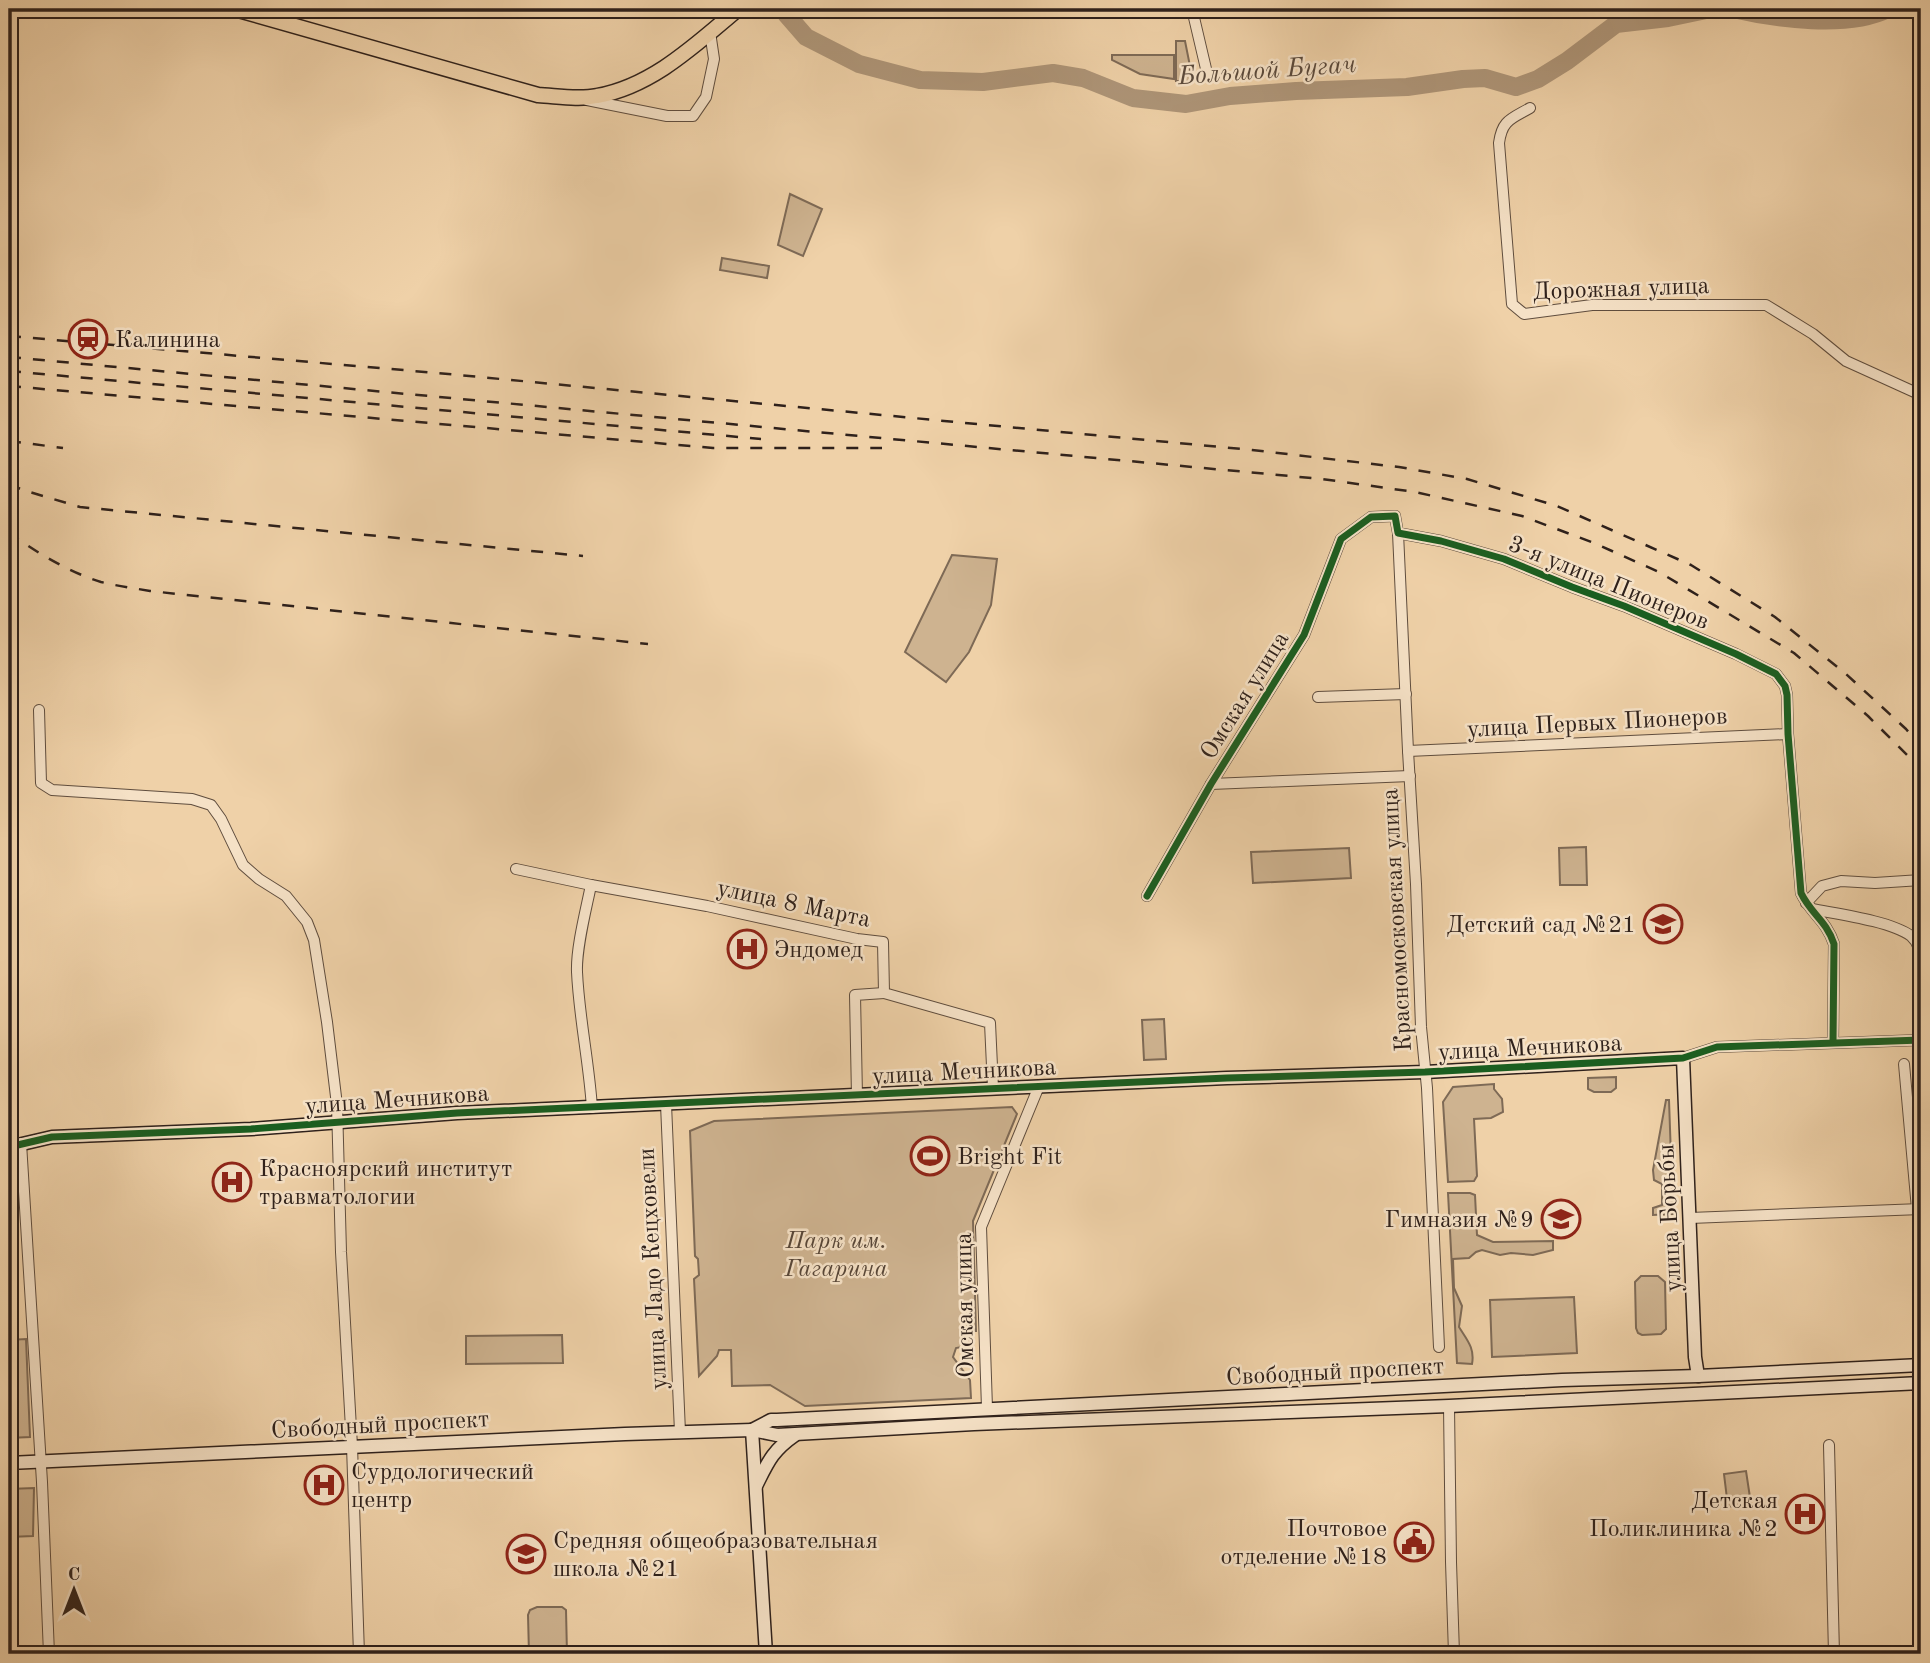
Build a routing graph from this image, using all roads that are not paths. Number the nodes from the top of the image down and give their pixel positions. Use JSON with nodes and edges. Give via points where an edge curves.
{"nodes":[{"id":1,"x":235,"y":9,"type":"edge"},
{"id":2,"x":738,"y":9,"type":"edge"},
{"id":3,"x":1192,"y":9,"type":"edge"},
{"id":4,"x":710,"y":33,"type":"junction"},
{"id":5,"x":1208,"y":73,"type":"dead end"},
{"id":6,"x":573,"y":97,"type":"junction"},
{"id":7,"x":1530,"y":108,"type":"dead end"},
{"id":8,"x":1921,"y":394,"type":"edge"},
{"id":9,"x":1371,"y":517,"type":"joint"},
{"id":10,"x":1398,"y":533,"type":"junction"},
{"id":11,"x":1406,"y":694,"type":"junction"},
{"id":12,"x":1318,"y":696,"type":"dead end"},
{"id":13,"x":39,"y":710,"type":"dead end"},
{"id":14,"x":1788,"y":734,"type":"junction"},
{"id":15,"x":1408,"y":751,"type":"junction"},
{"id":16,"x":1410,"y":776,"type":"junction"},
{"id":17,"x":1212,"y":784,"type":"junction"},
{"id":18,"x":516,"y":869,"type":"dead end"},
{"id":19,"x":1921,"y":880,"type":"edge"},
{"id":20,"x":591,"y":885,"type":"junction"},
{"id":21,"x":1147,"y":896,"type":"dead end"},
{"id":22,"x":1809,"y":906,"type":"junction"},
{"id":23,"x":1920,"y":950,"type":"edge"},
{"id":24,"x":1921,"y":961,"type":"edge"},
{"id":25,"x":884,"y":993,"type":"junction"},
{"id":26,"x":1921,"y":1040,"type":"edge"},
{"id":27,"x":1833,"y":1042,"type":"junction"},
{"id":28,"x":1683,"y":1058,"type":"junction"},
{"id":29,"x":1904,"y":1064,"type":"dead end"},
{"id":30,"x":1425,"y":1072,"type":"junction"},
{"id":31,"x":1039,"y":1086,"type":"junction"},
{"id":32,"x":993,"y":1088,"type":"junction"},
{"id":33,"x":857,"y":1096,"type":"junction"},
{"id":34,"x":666,"y":1104,"type":"junction"},
{"id":35,"x":592,"y":1108,"type":"junction"},
{"id":36,"x":337,"y":1123,"type":"junction"},
{"id":37,"x":15,"y":1145,"type":"edge"},
{"id":38,"x":1919,"y":1209,"type":"edge"},
{"id":39,"x":1690,"y":1218,"type":"junction"},
{"id":40,"x":1439,"y":1347,"type":"dead end"},
{"id":41,"x":1921,"y":1365,"type":"edge"},
{"id":42,"x":1698,"y":1376,"type":"junction"},
{"id":43,"x":1921,"y":1384,"type":"edge"},
{"id":44,"x":1451,"y":1387,"type":"junction"},
{"id":45,"x":1449,"y":1406,"type":"junction"},
{"id":46,"x":987,"y":1408,"type":"junction"},
{"id":47,"x":988,"y":1423,"type":"junction"},
{"id":48,"x":752,"y":1430,"type":"junction"},
{"id":49,"x":680,"y":1432,"type":"junction"},
{"id":50,"x":795,"y":1434,"type":"junction"},
{"id":51,"x":1829,"y":1445,"type":"dead end"},
{"id":52,"x":352,"y":1446,"type":"junction"},
{"id":53,"x":40,"y":1461,"type":"junction"},
{"id":54,"x":9,"y":1463,"type":"edge"},
{"id":55,"x":756,"y":1486,"type":"junction"},
{"id":56,"x":49,"y":1654,"type":"edge"},
{"id":57,"x":359,"y":1654,"type":"edge"},
{"id":58,"x":766,"y":1654,"type":"edge"},
{"id":59,"x":1454,"y":1654,"type":"edge"},
{"id":60,"x":1834,"y":1654,"type":"edge"}],
"edges":[{"from":1,"to":6,"type":"main road","via":[[525,92]]},
{"from":2,"to":4,"type":"main road"},
{"from":3,"to":5,"type":"street"},
{"from":4,"to":6,"type":"main road","via":[[650,78],[595,97]]},
{"from":4,"to":6,"type":"street","via":[[714,60],[706,97],[693,116],[667,116]]},
{"from":7,"to":8,"type":"street","name":"Дорожная улица","via":[[1507,121],[1499,143],[1512,303],[1524,314],[1591,305],[1766,305],[1813,334],[1846,362]]},
{"from":9,"to":10,"type":"street","name":"3-я улица Пионеров","via":[[1395,516]]},
{"from":9,"to":17,"type":"street","name":"Омская улица","via":[[1341,539],[1304,635]]},
{"from":10,"to":11,"type":"street","name":"Красномосковская улица"},
{"from":10,"to":14,"type":"street","name":"3-я улица Пионеров","via":[[1504,559],[1776,674],[1787,695]]},
{"from":11,"to":12,"type":"street"},
{"from":11,"to":15,"type":"street","name":"Красномосковская улица"},
{"from":13,"to":36,"type":"street","via":[[41,783],[52,790],[192,799],[211,805],[243,865],[286,896],[307,922],[327,1022]]},
{"from":14,"to":15,"type":"street","name":"улица Первых Пионеров"},
{"from":14,"to":22,"type":"street","via":[[1799,885]]},
{"from":15,"to":16,"type":"street","name":"Красномосковская улица"},
{"from":16,"to":17,"type":"street"},
{"from":16,"to":30,"type":"street","name":"Красномосковская улица"},
{"from":17,"to":21,"type":"street","name":"Омская улица"},
{"from":18,"to":20,"type":"street","name":"улица 8 Марта"},
{"from":19,"to":22,"type":"street","via":[[1841,881],[1822,886]]},
{"from":20,"to":25,"type":"street","name":"улица 8 Марта","via":[[883,942]]},
{"from":20,"to":35,"type":"street","via":[[577,969]]},
{"from":22,"to":23,"type":"street","via":[[1899,930],[1912,937]]},
{"from":22,"to":27,"type":"street","via":[[1829,929],[1834,944]]},
{"from":23,"to":24,"type":"street"},
{"from":25,"to":32,"type":"street","via":[[990,1023]]},
{"from":25,"to":33,"type":"street","via":[[855,995]]},
{"from":26,"to":27,"type":"street","name":"улица Мечникова"},
{"from":27,"to":28,"type":"street","name":"улица Мечникова","via":[[1717,1047]]},
{"from":28,"to":30,"type":"main road","name":"улица Мечникова"},
{"from":28,"to":39,"type":"main road","name":"улица Борьбы"},
{"from":29,"to":38,"type":"street"},
{"from":30,"to":31,"type":"main road","name":"улица Мечникова"},
{"from":30,"to":40,"type":"street","name":"Красномосковская улица"},
{"from":31,"to":32,"type":"main road","name":"улица Мечникова"},
{"from":31,"to":46,"type":"street","name":"Омская улица","via":[[981,1227]]},
{"from":32,"to":33,"type":"main road","name":"улица Мечникова"},
{"from":33,"to":34,"type":"main road","name":"улица Мечникова"},
{"from":34,"to":35,"type":"main road","name":"улица Мечникова"},
{"from":34,"to":49,"type":"street","name":"улица Ладо Кецховели"},
{"from":35,"to":36,"type":"main road","name":"улица Мечникова"},
{"from":36,"to":37,"type":"main road","name":"улица Мечникова","via":[[52,1136]]},
{"from":36,"to":52,"type":"street"},
{"from":37,"to":53,"type":"street","via":[[32,1298]]},
{"from":38,"to":39,"type":"street"},
{"from":39,"to":42,"type":"main road","name":"улица Борьбы"},
{"from":41,"to":42,"type":"main road","name":"Свободный проспект"},
{"from":42,"to":44,"type":"main road","name":"Свободный проспект"},
{"from":43,"to":45,"type":"main road","name":"Свободный проспект"},
{"from":44,"to":45,"type":"main road"},
{"from":44,"to":46,"type":"main road","name":"Свободный проспект"},
{"from":45,"to":47,"type":"main road","name":"Свободный проспект"},
{"from":45,"to":59,"type":"street"},
{"from":46,"to":47,"type":"main road"},
{"from":46,"to":48,"type":"main road","name":"Свободный проспект","via":[[771,1420]]},
{"from":47,"to":50,"type":"main road","name":"Свободный проспект"},
{"from":48,"to":49,"type":"main road","name":"Свободный проспект"},
{"from":48,"to":50,"type":"main road","name":"Свободный проспект"},
{"from":48,"to":55,"type":"main road"},
{"from":49,"to":52,"type":"main road","name":"Свободный проспект"},
{"from":50,"to":55,"type":"main road","via":[[769,1458]]},
{"from":51,"to":60,"type":"street"},
{"from":52,"to":53,"type":"main road","name":"Свободный проспект"},
{"from":52,"to":57,"type":"street"},
{"from":53,"to":54,"type":"main road","name":"Свободный проспект"},
{"from":53,"to":56,"type":"street"},
{"from":55,"to":58,"type":"main road"}]}
